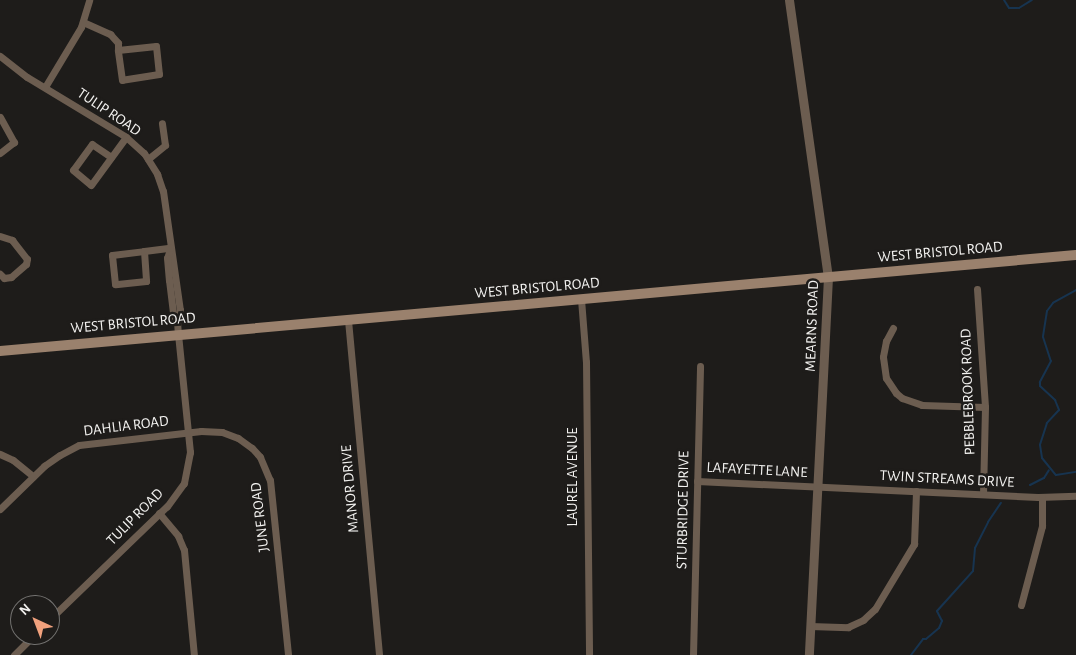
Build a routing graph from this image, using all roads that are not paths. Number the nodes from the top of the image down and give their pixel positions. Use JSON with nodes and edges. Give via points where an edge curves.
{"nodes":[{"id":1,"x":89,"y":0,"type":"edge"},
{"id":2,"x":788,"y":0,"type":"edge"},
{"id":3,"x":83,"y":22,"type":"junction"},
{"id":4,"x":118,"y":50,"type":"junction"},
{"id":5,"x":0,"y":56,"type":"edge"},
{"id":6,"x":46,"y":87,"type":"junction"},
{"id":7,"x":0,"y":117,"type":"edge"},
{"id":8,"x":162,"y":123,"type":"dead end"},
{"id":9,"x":126,"y":136,"type":"junction"},
{"id":10,"x":0,"y":153,"type":"edge"},
{"id":11,"x":110,"y":157,"type":"junction"},
{"id":12,"x":148,"y":159,"type":"junction"},
{"id":13,"x":0,"y":236,"type":"edge"},
{"id":14,"x":170,"y":248,"type":"junction"},
{"id":15,"x":144,"y":251,"type":"junction"},
{"id":16,"x":1076,"y":255,"type":"edge"},
{"id":17,"x":0,"y":274,"type":"edge"},
{"id":18,"x":828,"y":277,"type":"junction"},
{"id":19,"x":977,"y":289,"type":"dead end"},
{"id":20,"x":581,"y":299,"type":"junction"},
{"id":21,"x":348,"y":320,"type":"junction"},
{"id":22,"x":892,"y":328,"type":"dead end"},
{"id":23,"x":178,"y":334,"type":"junction"},
{"id":24,"x":0,"y":351,"type":"edge"},
{"id":25,"x":700,"y":366,"type":"dead end"},
{"id":26,"x":985,"y":407,"type":"junction"},
{"id":27,"x":188,"y":432,"type":"junction"},
{"id":28,"x":0,"y":454,"type":"edge"},
{"id":29,"x":33,"y":476,"type":"junction"},
{"id":30,"x":697,"y":482,"type":"junction"},
{"id":31,"x":816,"y":487,"type":"junction"},
{"id":32,"x":916,"y":491,"type":"junction"},
{"id":33,"x":983,"y":494,"type":"junction"},
{"id":34,"x":1076,"y":496,"type":"edge"},
{"id":35,"x":1042,"y":497,"type":"junction"},
{"id":36,"x":0,"y":510,"type":"edge"},
{"id":37,"x":159,"y":513,"type":"junction"},
{"id":38,"x":1021,"y":605,"type":"dead end"},
{"id":39,"x":60,"y":609,"type":"edge"},
{"id":40,"x":810,"y":626,"type":"junction"},
{"id":41,"x":24,"y":645,"type":"edge"},
{"id":42,"x":14,"y":655,"type":"edge"},
{"id":43,"x":194,"y":655,"type":"edge"},
{"id":44,"x":288,"y":655,"type":"edge"},
{"id":45,"x":379,"y":655,"type":"edge"},
{"id":46,"x":589,"y":655,"type":"edge"},
{"id":47,"x":693,"y":655,"type":"edge"},
{"id":48,"x":809,"y":655,"type":"edge"}],
"edges":[{"from":1,"to":3,"type":"street"},
{"from":2,"to":18,"type":"street","name":"MEARNS ROAD"},
{"from":3,"to":4,"type":"street","via":[[110,34],[118,43]]},
{"from":3,"to":6,"type":"street"},
{"from":4,"to":4,"type":"street","via":[[156,46],[159,74],[122,80]]},
{"from":5,"to":6,"type":"street","name":"TULIP ROAD"},
{"from":6,"to":9,"type":"street","name":"TULIP ROAD"},
{"from":7,"to":10,"type":"street","via":[[14,142]]},
{"from":8,"to":12,"type":"street","via":[[165,145]]},
{"from":9,"to":11,"type":"street"},
{"from":9,"to":12,"type":"street","name":"TULIP ROAD"},
{"from":11,"to":11,"type":"street","via":[[91,185],[73,170],[92,144]]},
{"from":12,"to":14,"type":"street","name":"TULIP ROAD","via":[[163,192]]},
{"from":13,"to":17,"type":"street","via":[[12,240],[27,260],[11,277],[4,278]]},
{"from":14,"to":15,"type":"street"},
{"from":14,"to":23,"type":"street","name":"TULIP ROAD","via":[[167,258],[169,280]]},
{"from":15,"to":15,"type":"street","via":[[146,281],[115,284],[112,255]]},
{"from":16,"to":18,"type":"main road","name":"WEST BRISTOL ROAD"},
{"from":18,"to":20,"type":"main road","name":"WEST BRISTOL ROAD"},
{"from":18,"to":31,"type":"street","name":"MEARNS ROAD"},
{"from":19,"to":26,"type":"street","name":"PEBBLEBROOK ROAD"},
{"from":20,"to":21,"type":"main road","name":"WEST BRISTOL ROAD"},
{"from":20,"to":46,"type":"street","name":"LAUREL AVENUE","via":[[586,362]]},
{"from":21,"to":23,"type":"main road","name":"WEST BRISTOL ROAD"},
{"from":21,"to":45,"type":"street","name":"MANOR DRIVE"},
{"from":22,"to":26,"type":"street","via":[[882,357],[886,378],[896,393],[922,405]]},
{"from":23,"to":24,"type":"main road","name":"WEST BRISTOL ROAD"},
{"from":23,"to":27,"type":"street","name":"TULIP ROAD"},
{"from":25,"to":30,"type":"street","name":"STURBRIDGE DRIVE"},
{"from":26,"to":33,"type":"street","name":"PEBBLEBROOK ROAD"},
{"from":27,"to":29,"type":"street","name":"DAHLIA ROAD","via":[[79,445]]},
{"from":27,"to":37,"type":"street","name":"TULIP ROAD","via":[[190,461],[184,483]]},
{"from":27,"to":44,"type":"street","name":"JUNE ROAD","via":[[214,431],[238,438],[252,448],[268,472]]},
{"from":28,"to":29,"type":"street"},
{"from":29,"to":36,"type":"street","name":"DAHLIA ROAD"},
{"from":30,"to":31,"type":"street","name":"LAFAYETTE LANE"},
{"from":30,"to":47,"type":"street","name":"STURBRIDGE DRIVE"},
{"from":31,"to":32,"type":"street","name":"TWIN STREAMS DRIVE"},
{"from":31,"to":40,"type":"street","name":"MEARNS ROAD"},
{"from":32,"to":33,"type":"street","name":"TWIN STREAMS DRIVE"},
{"from":32,"to":40,"type":"street","via":[[914,544],[875,609],[848,627]]},
{"from":33,"to":35,"type":"street","name":"TWIN STREAMS DRIVE"},
{"from":34,"to":35,"type":"street","name":"TWIN STREAMS DRIVE"},
{"from":35,"to":38,"type":"street","via":[[1042,526]]},
{"from":37,"to":39,"type":"street","name":"TULIP ROAD"},
{"from":37,"to":43,"type":"street","via":[[178,536],[184,550]]},
{"from":40,"to":48,"type":"street","name":"MEARNS ROAD"},
{"from":41,"to":42,"type":"street"}]}
